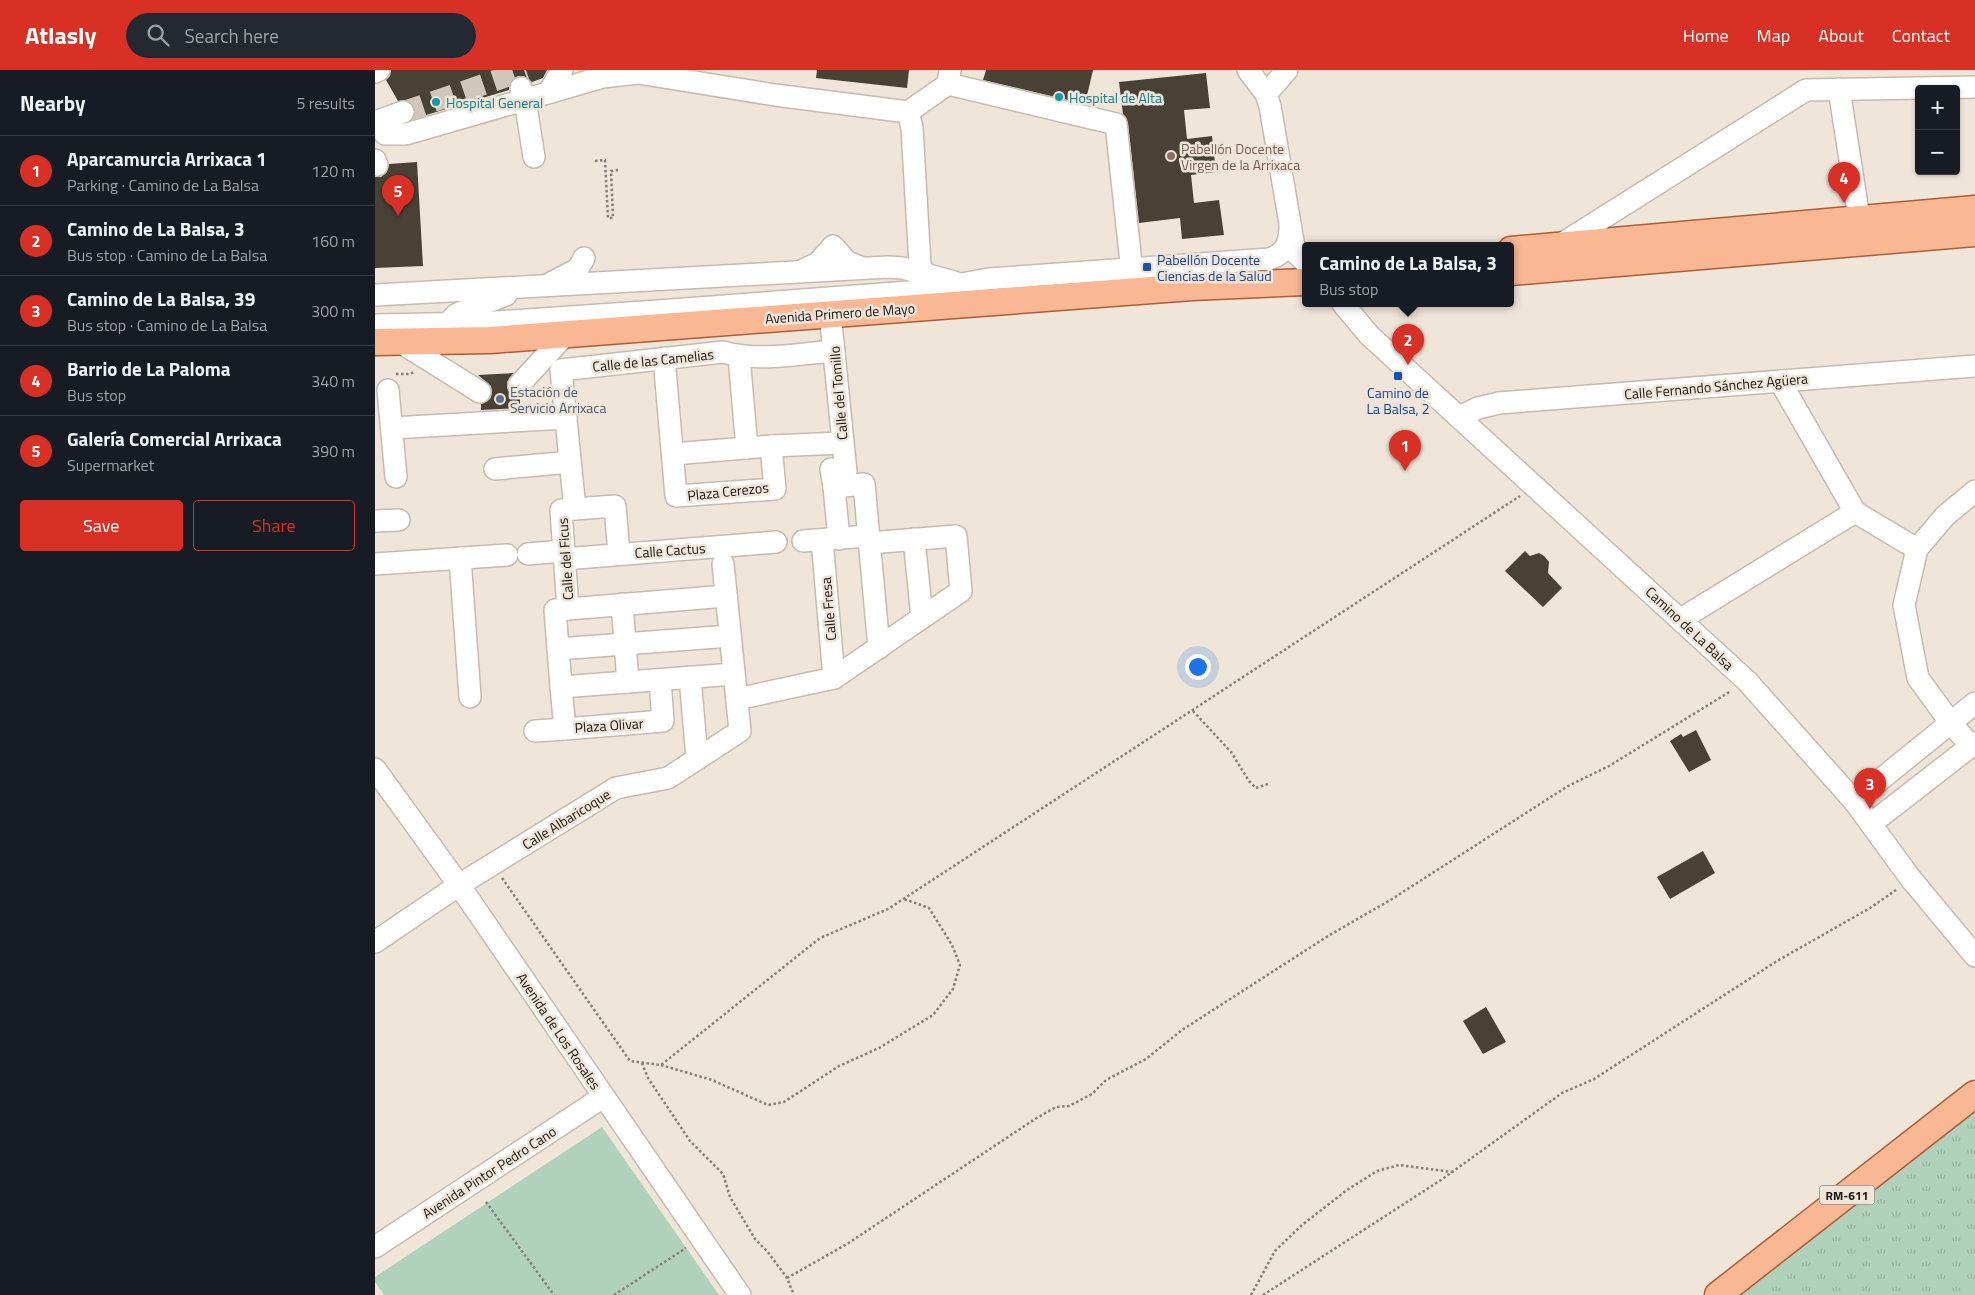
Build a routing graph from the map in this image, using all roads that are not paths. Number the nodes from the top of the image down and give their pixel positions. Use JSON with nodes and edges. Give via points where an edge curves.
{"nodes":[{"id":1,"x":379,"y":70,"type":"edge"},
{"id":2,"x":562,"y":70,"type":"edge"},
{"id":3,"x":1248,"y":70,"type":"edge"},
{"id":4,"x":1287,"y":70,"type":"edge"},
{"id":5,"x":375,"y":72,"type":"edge"},
{"id":6,"x":949,"y":77,"type":"edge"},
{"id":7,"x":1975,"y":87,"type":"edge"},
{"id":8,"x":1839,"y":89,"type":"junction"},
{"id":9,"x":549,"y":92,"type":"junction"},
{"id":10,"x":523,"y":93,"type":"junction"},
{"id":11,"x":1266,"y":94,"type":"junction"},
{"id":12,"x":403,"y":112,"type":"tunnel mouth"},
{"id":13,"x":908,"y":112,"type":"junction"},
{"id":14,"x":375,"y":121,"type":"edge"},
{"id":15,"x":535,"y":156,"type":"dead end"},
{"id":16,"x":1975,"y":209,"type":"edge"},
{"id":17,"x":1859,"y":218,"type":"junction"},
{"id":18,"x":1975,"y":233,"type":"edge"},
{"id":19,"x":1890,"y":240,"type":"junction"},
{"id":20,"x":1830,"y":244,"type":"junction"},
{"id":21,"x":1558,"y":246,"type":"junction"},
{"id":22,"x":1514,"y":250,"type":"edge"},
{"id":23,"x":1300,"y":255,"type":"edge"},
{"id":24,"x":1131,"y":263,"type":"dead end"},
{"id":25,"x":916,"y":267,"type":"junction"},
{"id":26,"x":1514,"y":272,"type":"edge"},
{"id":27,"x":761,"y":274,"type":"junction"},
{"id":28,"x":959,"y":283,"type":"junction"},
{"id":29,"x":1249,"y":285,"type":"junction"},
{"id":30,"x":535,"y":287,"type":"junction"},
{"id":31,"x":466,"y":290,"type":"junction"},
{"id":32,"x":380,"y":291,"type":"edge"},
{"id":33,"x":1064,"y":296,"type":"junction"},
{"id":34,"x":703,"y":307,"type":"junction"},
{"id":35,"x":1346,"y":307,"type":"edge"},
{"id":36,"x":1359,"y":307,"type":"edge"},
{"id":37,"x":830,"y":313,"type":"junction"},
{"id":38,"x":662,"y":326,"type":"junction"},
{"id":39,"x":387,"y":332,"type":"edge"},
{"id":40,"x":455,"y":333,"type":"junction"},
{"id":41,"x":566,"y":334,"type":"junction"},
{"id":42,"x":1369,"y":335,"type":"junction"},
{"id":43,"x":834,"y":351,"type":"junction"},
{"id":44,"x":739,"y":357,"type":"junction"},
{"id":45,"x":664,"y":358,"type":"junction"},
{"id":46,"x":1975,"y":366,"type":"edge"},
{"id":47,"x":561,"y":370,"type":"joint"},
{"id":48,"x":1780,"y":381,"type":"junction"},
{"id":49,"x":519,"y":385,"type":"dead end"},
{"id":50,"x":389,"y":390,"type":"dead end"},
{"id":51,"x":480,"y":392,"type":"dead end"},
{"id":52,"x":1459,"y":417,"type":"junction"},
{"id":53,"x":566,"y":418,"type":"junction"},
{"id":54,"x":392,"y":428,"type":"junction"},
{"id":55,"x":842,"y":443,"type":"junction"},
{"id":56,"x":771,"y":446,"type":"junction"},
{"id":57,"x":747,"y":448,"type":"junction"},
{"id":58,"x":673,"y":454,"type":"junction"},
{"id":59,"x":570,"y":462,"type":"junction"},
{"id":60,"x":495,"y":469,"type":"dead end"},
{"id":61,"x":396,"y":477,"type":"dead end"},
{"id":62,"x":840,"y":480,"type":"junction"},
{"id":63,"x":1975,"y":491,"type":"edge"},
{"id":64,"x":568,"y":509,"type":"junction"},
{"id":65,"x":1855,"y":512,"type":"junction"},
{"id":66,"x":399,"y":520,"type":"dead end"},
{"id":67,"x":375,"y":521,"type":"edge"},
{"id":68,"x":868,"y":539,"type":"junction"},
{"id":69,"x":914,"y":539,"type":"junction"},
{"id":70,"x":821,"y":540,"type":"junction"},
{"id":71,"x":776,"y":542,"type":"dead end"},
{"id":72,"x":1917,"y":550,"type":"junction"},
{"id":73,"x":619,"y":554,"type":"junction"},
{"id":74,"x":563,"y":555,"type":"junction"},
{"id":75,"x":460,"y":558,"type":"junction"},
{"id":76,"x":375,"y":564,"type":"edge"},
{"id":77,"x":723,"y":564,"type":"dead end"},
{"id":78,"x":726,"y":596,"type":"junction"},
{"id":79,"x":622,"y":604,"type":"junction"},
{"id":80,"x":568,"y":608,"type":"junction"},
{"id":81,"x":922,"y":618,"type":"junction"},
{"id":82,"x":1681,"y":619,"type":"junction"},
{"id":83,"x":730,"y":636,"type":"junction"},
{"id":84,"x":625,"y":644,"type":"junction"},
{"id":85,"x":879,"y":648,"type":"junction"},
{"id":86,"x":558,"y":649,"type":"junction"},
{"id":87,"x":734,"y":674,"type":"junction"},
{"id":88,"x":690,"y":677,"type":"junction"},
{"id":89,"x":834,"y":678,"type":"junction"},
{"id":90,"x":660,"y":680,"type":"junction"},
{"id":91,"x":628,"y":682,"type":"junction"},
{"id":92,"x":561,"y":686,"type":"junction"},
{"id":93,"x":470,"y":697,"type":"dead end"},
{"id":94,"x":737,"y":699,"type":"junction"},
{"id":95,"x":1975,"y":703,"type":"edge"},
{"id":96,"x":1950,"y":722,"type":"junction"},
{"id":97,"x":565,"y":729,"type":"junction"},
{"id":98,"x":535,"y":731,"type":"dead end"},
{"id":99,"x":1973,"y":744,"type":"edge"},
{"id":100,"x":697,"y":759,"type":"junction"},
{"id":101,"x":375,"y":769,"type":"edge"},
{"id":102,"x":1854,"y":801,"type":"junction"},
{"id":103,"x":1872,"y":824,"type":"junction"},
{"id":104,"x":459,"y":885,"type":"junction"},
{"id":105,"x":375,"y":942,"type":"edge"},
{"id":106,"x":1975,"y":956,"type":"edge"},
{"id":107,"x":1975,"y":1094,"type":"edge"},
{"id":108,"x":603,"y":1097,"type":"junction"},
{"id":109,"x":375,"y":1247,"type":"edge"},
{"id":110,"x":740,"y":1295,"type":"edge"},
{"id":111,"x":1718,"y":1295,"type":"edge"}],
"edges":[{"from":1,"to":5,"type":"street"},
{"from":2,"to":9,"type":"street"},
{"from":3,"to":11,"type":"street"},
{"from":4,"to":11,"type":"street"},
{"from":6,"to":13,"type":"street"},
{"from":6,"to":24,"type":"street","via":[[1116,124]]},
{"from":7,"to":8,"type":"street"},
{"from":8,"to":17,"type":"street"},
{"from":8,"to":21,"type":"street","via":[[1806,90]]},
{"from":9,"to":10,"type":"street"},
{"from":9,"to":13,"type":"street","via":[[603,77],[638,73]]},
{"from":10,"to":14,"type":"street","via":[[406,134],[385,134]]},
{"from":10,"to":15,"type":"street"},
{"from":11,"to":23,"type":"street"},
{"from":12,"to":14,"type":"street"},
{"from":13,"to":25,"type":"street","via":[[912,128]]},
{"from":16,"to":17,"type":"main road"},
{"from":17,"to":19,"type":"main road"},
{"from":17,"to":20,"type":"main road"},
{"from":17,"to":21,"type":"main road"},
{"from":18,"to":19,"type":"main road"},
{"from":19,"to":20,"type":"main road"},
{"from":20,"to":26,"type":"main road"},
{"from":21,"to":22,"type":"main road"},
{"from":23,"to":28,"type":"street","via":[[1290,238],[1287,247],[1269,259]]},
{"from":23,"to":29,"type":"main road","name":"Avenida Primero de Mayo"},
{"from":23,"to":29,"type":"street","via":[[1288,255],[1279,267]]},
{"from":25,"to":27,"type":"street","via":[[857,267],[847,262],[833,246],[808,269]]},
{"from":25,"to":28,"type":"street"},
{"from":27,"to":30,"type":"street","via":[[612,282],[590,270],[584,258],[578,269],[562,279]]},
{"from":27,"to":34,"type":"street"},
{"from":28,"to":33,"type":"street","via":[[986,288],[1027,288]]},
{"from":28,"to":34,"type":"street","via":[[922,291]]},
{"from":29,"to":33,"type":"main road","name":"Avenida Primero de Mayo"},
{"from":30,"to":31,"type":"street"},
{"from":30,"to":40,"type":"street","via":[[463,311],[452,319]]},
{"from":31,"to":32,"type":"street"},
{"from":31,"to":39,"type":"street"},
{"from":33,"to":37,"type":"main road","name":"Avenida Primero de Mayo"},
{"from":34,"to":38,"type":"street"},
{"from":34,"to":40,"type":"street"},
{"from":35,"to":42,"type":"street","name":"Camino de La Balsa"},
{"from":36,"to":42,"type":"street","name":"Camino de La Balsa"},
{"from":37,"to":38,"type":"main road","name":"Avenida Primero de Mayo"},
{"from":37,"to":43,"type":"street","name":"Calle del Tomillo"},
{"from":38,"to":41,"type":"main road","name":"Avenida Primero de Mayo"},
{"from":39,"to":40,"type":"main road","name":"Avenida Primero de Mayo"},
{"from":39,"to":51,"type":"street"},
{"from":40,"to":41,"type":"main road","name":"Avenida Primero de Mayo"},
{"from":41,"to":49,"type":"street"},
{"from":42,"to":52,"type":"street","name":"Camino de La Balsa"},
{"from":43,"to":44,"type":"street","name":"Calle de las Camelias"},
{"from":43,"to":55,"type":"street","name":"Calle del Tomillo"},
{"from":44,"to":45,"type":"street","name":"Calle de las Camelias","via":[[723,352]]},
{"from":44,"to":57,"type":"street"},
{"from":45,"to":47,"type":"street","name":"Calle de las Camelias"},
{"from":45,"to":58,"type":"street"},
{"from":46,"to":48,"type":"street","name":"Calle Fernando Sánchez Agüera"},
{"from":47,"to":53,"type":"street","name":"Calle del Ficus"},
{"from":48,"to":52,"type":"street","name":"Calle Fernando Sánchez Agüera","via":[[1499,403]]},
{"from":48,"to":65,"type":"street"},
{"from":50,"to":54,"type":"street"},
{"from":52,"to":82,"type":"street","name":"Camino de La Balsa"},
{"from":53,"to":54,"type":"street"},
{"from":53,"to":59,"type":"street","name":"Calle del Ficus"},
{"from":54,"to":61,"type":"street"},
{"from":55,"to":56,"type":"street"},
{"from":55,"to":62,"type":"street","name":"Calle del Tomillo"},
{"from":56,"to":57,"type":"street"},
{"from":56,"to":58,"type":"street","name":"Plaza Cerezos","via":[[775,489],[676,496]]},
{"from":57,"to":58,"type":"street"},
{"from":59,"to":60,"type":"street"},
{"from":59,"to":64,"type":"street","name":"Calle del Ficus"},
{"from":62,"to":68,"type":"street","via":[[863,484]]},
{"from":62,"to":70,"type":"street","name":"Calle del Tomillo"},
{"from":63,"to":72,"type":"street","via":[[1945,516]]},
{"from":64,"to":73,"type":"street","via":[[615,506]]},
{"from":64,"to":74,"type":"street","name":"Calle del Ficus"},
{"from":65,"to":72,"type":"street"},
{"from":65,"to":82,"type":"street"},
{"from":66,"to":67,"type":"street"},
{"from":68,"to":69,"type":"street"},
{"from":68,"to":70,"type":"street"},
{"from":68,"to":85,"type":"street"},
{"from":69,"to":81,"type":"street"},
{"from":69,"to":81,"type":"street","via":[[956,536],[961,591]]},
{"from":70,"to":89,"type":"street","name":"Calle Fresa"},
{"from":71,"to":73,"type":"street","name":"Calle Cactus"},
{"from":72,"to":96,"type":"street","via":[[1903,605],[1918,678]]},
{"from":73,"to":74,"type":"street","name":"Calle Cactus"},
{"from":74,"to":75,"type":"street","name":"Calle Cactus"},
{"from":74,"to":80,"type":"street","name":"Calle del Ficus"},
{"from":75,"to":76,"type":"street","name":"Calle Cactus"},
{"from":75,"to":93,"type":"street"},
{"from":77,"to":78,"type":"street","name":"Calle Albaricoque"},
{"from":78,"to":79,"type":"street"},
{"from":78,"to":83,"type":"street","name":"Calle Albaricoque"},
{"from":79,"to":80,"type":"street"},
{"from":79,"to":84,"type":"street"},
{"from":80,"to":86,"type":"street","name":"Calle del Ficus","via":[[555,610]]},
{"from":81,"to":85,"type":"street"},
{"from":82,"to":102,"type":"street","name":"Camino de La Balsa","via":[[1747,681]]},
{"from":83,"to":84,"type":"street"},
{"from":83,"to":87,"type":"street","name":"Calle Albaricoque"},
{"from":84,"to":86,"type":"street"},
{"from":84,"to":91,"type":"street"},
{"from":85,"to":89,"type":"street"},
{"from":86,"to":92,"type":"street","name":"Calle del Ficus"},
{"from":87,"to":88,"type":"street"},
{"from":87,"to":94,"type":"street","name":"Calle Albaricoque"},
{"from":88,"to":90,"type":"street"},
{"from":88,"to":100,"type":"street"},
{"from":89,"to":94,"type":"street"},
{"from":90,"to":91,"type":"street"},
{"from":90,"to":97,"type":"street","name":"Plaza Olivar","via":[[663,722]]},
{"from":91,"to":92,"type":"street"},
{"from":92,"to":97,"type":"street","name":"Plaza Olivar"},
{"from":94,"to":100,"type":"street","name":"Calle Albaricoque","via":[[740,731]]},
{"from":95,"to":96,"type":"street"},
{"from":96,"to":99,"type":"street"},
{"from":96,"to":102,"type":"street"},
{"from":97,"to":98,"type":"street"},
{"from":99,"to":103,"type":"street"},
{"from":100,"to":104,"type":"street","name":"Calle Albaricoque","via":[[668,778],[616,788]]},
{"from":101,"to":104,"type":"street","name":"Avenida de Los Rosales"},
{"from":102,"to":103,"type":"street","name":"Camino de La Balsa"},
{"from":103,"to":106,"type":"street","name":"Camino de La Balsa"},
{"from":104,"to":105,"type":"street","name":"Calle Albaricoque"},
{"from":104,"to":108,"type":"street","name":"Avenida de Los Rosales"},
{"from":107,"to":111,"type":"main road","number":"RM-611"},
{"from":108,"to":109,"type":"street","name":"Avenida Pintor Pedro Cano"},
{"from":108,"to":110,"type":"street","name":"Avenida de Los Rosales"}]}
